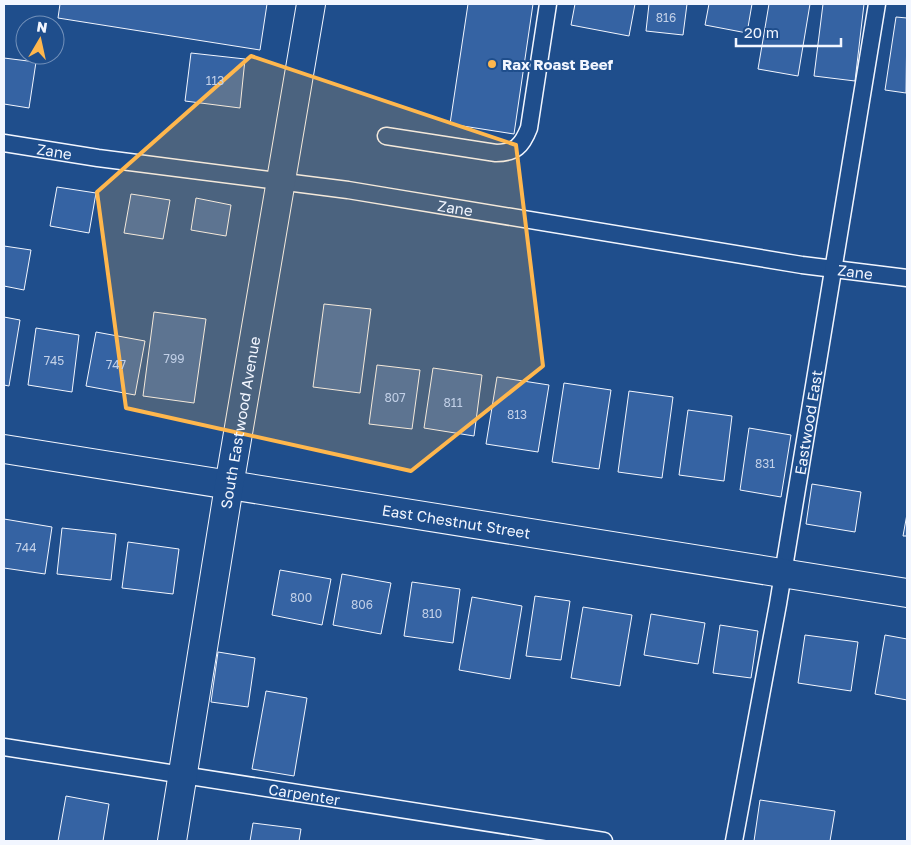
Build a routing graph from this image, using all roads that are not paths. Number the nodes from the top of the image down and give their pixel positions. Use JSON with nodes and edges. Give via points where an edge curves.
{"nodes":[{"id":1,"x":311,"y":4,"type":"edge"},
{"id":2,"x":548,"y":4,"type":"edge"},
{"id":3,"x":877,"y":4,"type":"edge"},
{"id":4,"x":386,"y":136,"type":"dead end"},
{"id":5,"x":4,"y":142,"type":"edge"},
{"id":6,"x":280,"y":180,"type":"junction"},
{"id":7,"x":833,"y":270,"type":"junction"},
{"id":8,"x":907,"y":278,"type":"edge"},
{"id":9,"x":4,"y":449,"type":"edge"},
{"id":10,"x":229,"y":486,"type":"junction"},
{"id":11,"x":782,"y":573,"type":"junction"},
{"id":12,"x":907,"y":593,"type":"edge"},
{"id":13,"x":4,"y":747,"type":"edge"},
{"id":14,"x":183,"y":776,"type":"junction"},
{"id":15,"x":172,"y":841,"type":"edge"},
{"id":16,"x":604,"y":841,"type":"edge"},
{"id":17,"x":734,"y":841,"type":"edge"}],
"edges":[{"from":1,"to":6,"type":"street","name":"South Eastwood Avenue"},
{"from":2,"to":4,"type":"lane","via":[[529,128],[518,148],[508,153],[496,153]]},
{"from":3,"to":7,"type":"lane","name":"Eastwood East"},
{"from":5,"to":6,"type":"lane","name":"Zane","via":[[98,158]]},
{"from":6,"to":7,"type":"lane","name":"Zane"},
{"from":6,"to":10,"type":"street","name":"South Eastwood Avenue"},
{"from":7,"to":8,"type":"lane","name":"Zane"},
{"from":7,"to":11,"type":"lane","name":"Eastwood East"},
{"from":9,"to":10,"type":"street","name":"East Chestnut Street"},
{"from":10,"to":11,"type":"street","name":"East Chestnut Street"},
{"from":10,"to":14,"type":"street","name":"South Eastwood Avenue"},
{"from":11,"to":12,"type":"street","name":"East Chestnut Street"},
{"from":11,"to":17,"type":"lane","name":"Eastwood East"},
{"from":13,"to":14,"type":"lane","name":"Carpenter"},
{"from":14,"to":15,"type":"street","name":"South Eastwood Avenue"},
{"from":14,"to":16,"type":"lane","name":"Carpenter"}]}
